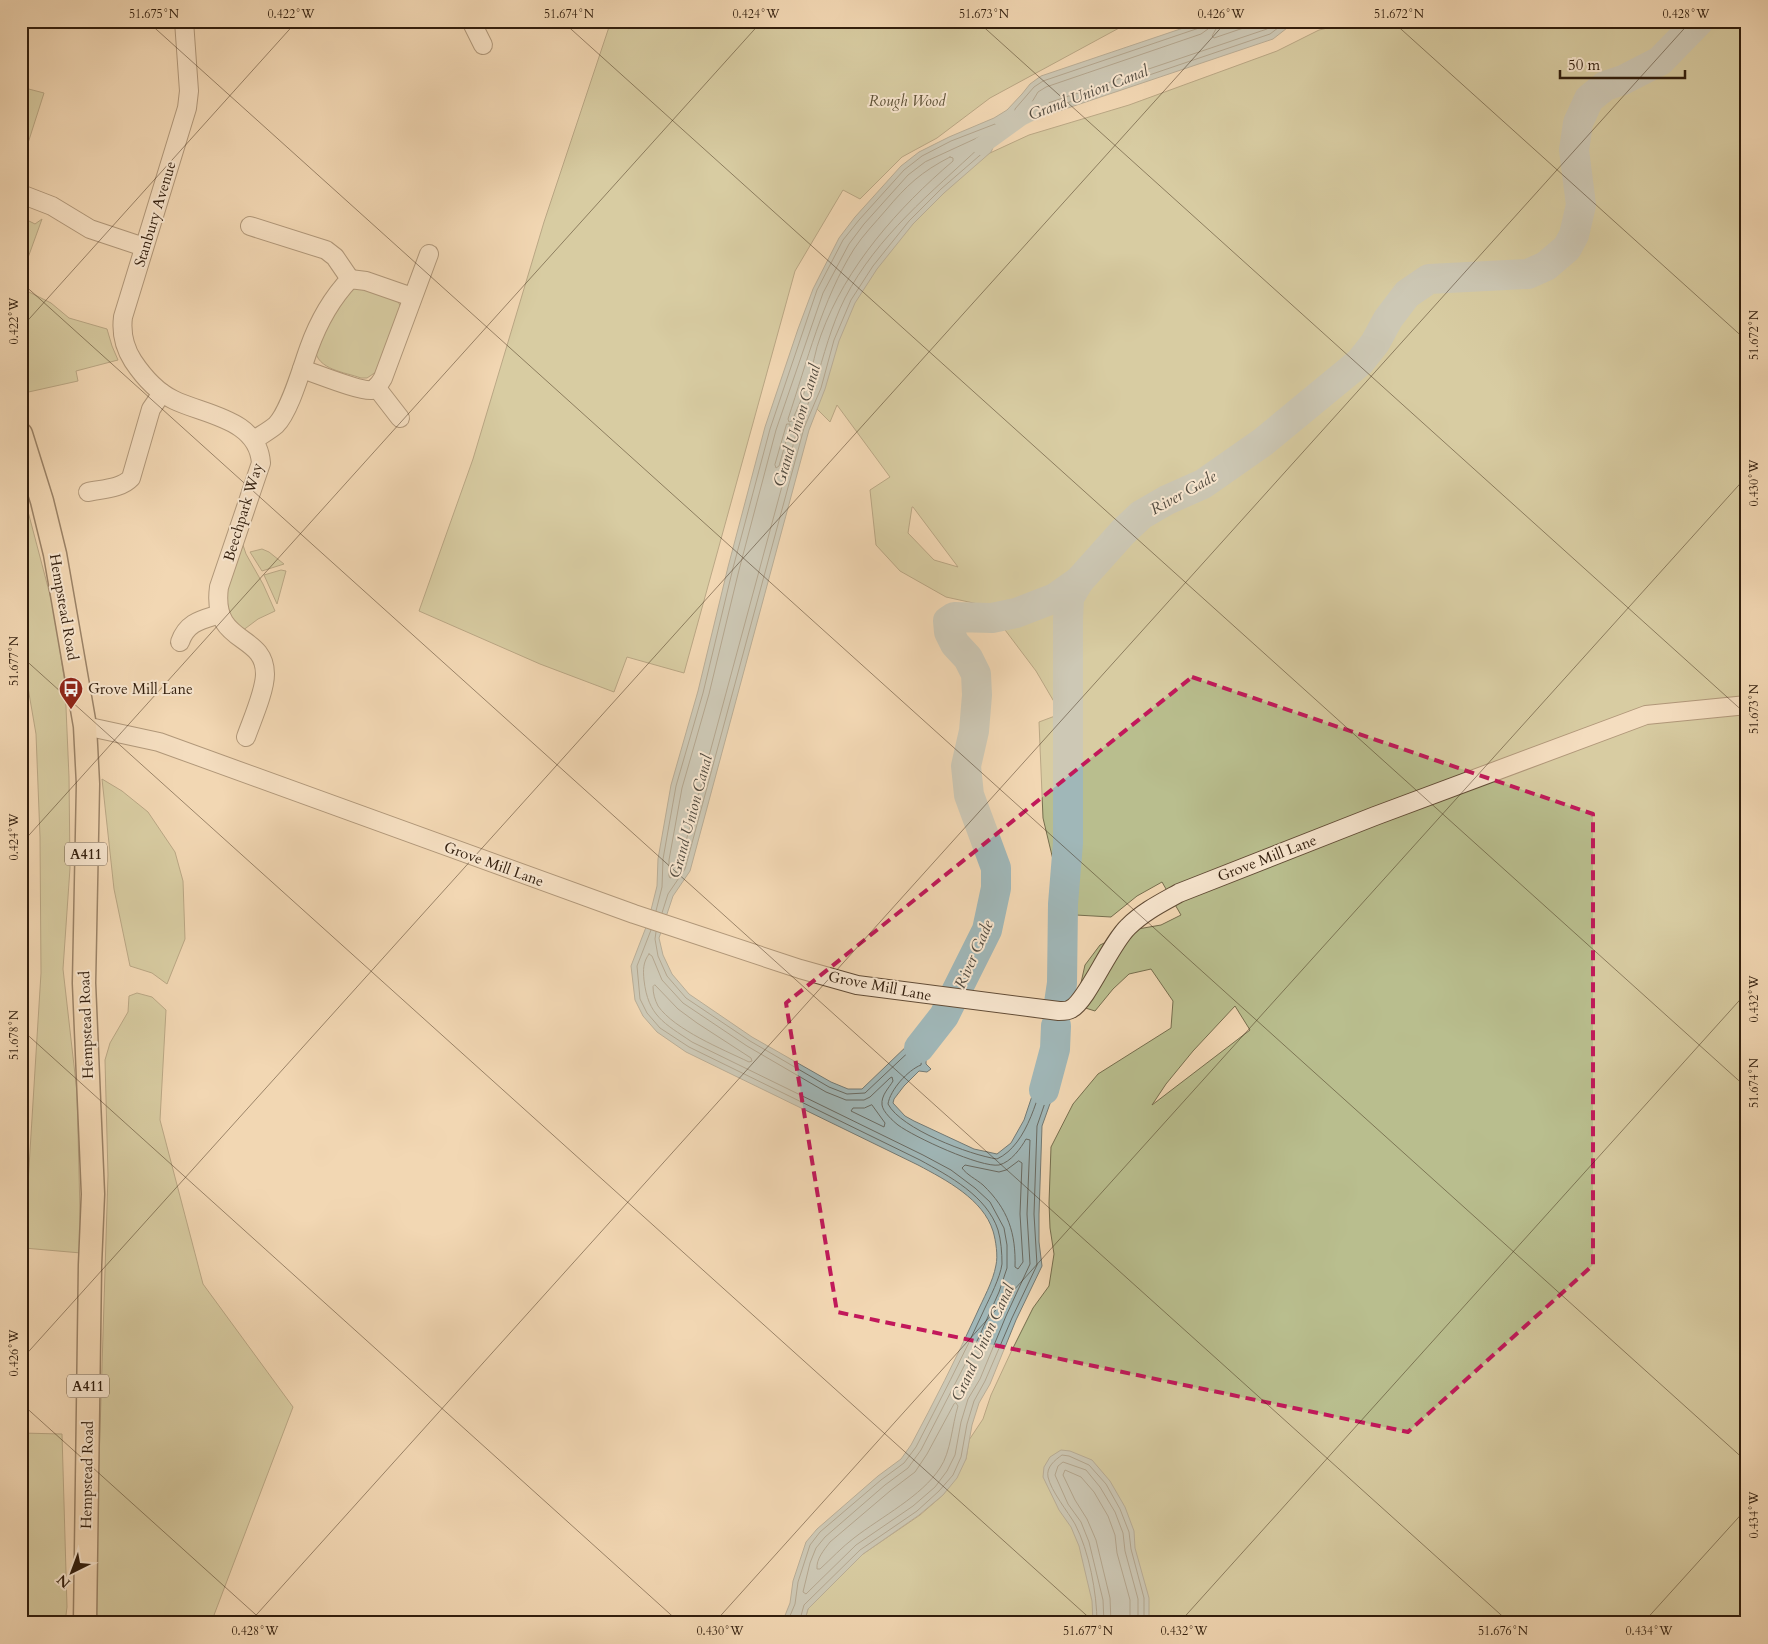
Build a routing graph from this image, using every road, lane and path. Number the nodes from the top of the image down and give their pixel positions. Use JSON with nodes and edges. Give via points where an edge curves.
{"nodes":[{"id":1,"x":184,"y":21,"type":"edge"},
{"id":2,"x":471,"y":21,"type":"edge"},
{"id":3,"x":483,"y":45,"type":"dead end"},
{"id":4,"x":21,"y":194,"type":"edge"},
{"id":5,"x":250,"y":226,"type":"dead end"},
{"id":6,"x":144,"y":248,"type":"junction"},
{"id":7,"x":429,"y":254,"type":"dead end"},
{"id":8,"x":350,"y":280,"type":"junction"},
{"id":9,"x":412,"y":296,"type":"junction"},
{"id":10,"x":302,"y":369,"type":"junction"},
{"id":11,"x":376,"y":387,"type":"junction"},
{"id":12,"x":162,"y":393,"type":"junction"},
{"id":13,"x":400,"y":418,"type":"dead end"},
{"id":14,"x":21,"y":434,"type":"edge"},
{"id":15,"x":254,"y":440,"type":"junction"},
{"id":16,"x":88,"y":492,"type":"dead end"},
{"id":17,"x":220,"y":614,"type":"junction"},
{"id":18,"x":180,"y":642,"type":"dead end"},
{"id":19,"x":1747,"y":705,"type":"edge"},
{"id":20,"x":85,"y":726,"type":"junction"},
{"id":21,"x":246,"y":737,"type":"dead end"},
{"id":22,"x":85,"y":1623,"type":"edge"}],
"edges":[{"from":1,"to":6,"type":"street","name":"Stanbury Avenue","via":[[187,108]]},
{"from":2,"to":3,"type":"street"},
{"from":4,"to":6,"type":"street","via":[[52,206],[90,229]]},
{"from":5,"to":8,"type":"street","via":[[326,250],[335,257]]},
{"from":6,"to":12,"type":"street","name":"Stanbury Avenue","via":[[123,317],[122,334],[137,367]]},
{"from":7,"to":9,"type":"street"},
{"from":8,"to":9,"type":"street","via":[[366,281]]},
{"from":8,"to":10,"type":"street","name":"Beechpark Way","via":[[334,298],[309,347]]},
{"from":9,"to":11,"type":"street","via":[[383,378]]},
{"from":10,"to":11,"type":"street","via":[[358,388],[373,390]]},
{"from":10,"to":15,"type":"street","name":"Beechpark Way","via":[[282,416]]},
{"from":11,"to":13,"type":"street"},
{"from":12,"to":15,"type":"street","name":"Stanbury Avenue","via":[[225,419]]},
{"from":12,"to":16,"type":"street","via":[[151,409],[131,478],[120,486]]},
{"from":14,"to":20,"type":"main road","name":"Hempstead Road","number":"A411","via":[[55,554]]},
{"from":15,"to":17,"type":"street","name":"Beechpark Way","via":[[261,463],[219,587]]},
{"from":17,"to":18,"type":"street","via":[[187,628]]},
{"from":17,"to":21,"type":"street","via":[[234,635],[257,649],[263,664],[264,682]]},
{"from":19,"to":20,"type":"street","name":"Grove Mill Lane","via":[[1646,715],[1180,892],[1150,909],[1127,928],[1106,956],[1083,997],[1071,1009],[1059,1011],[858,985],[800,969],[645,918],[159,742]]},
{"from":20,"to":22,"type":"main road","name":"Hempstead Road","number":"A411","via":[[88,784],[84,983],[94,1194],[90,1265]]}]}
